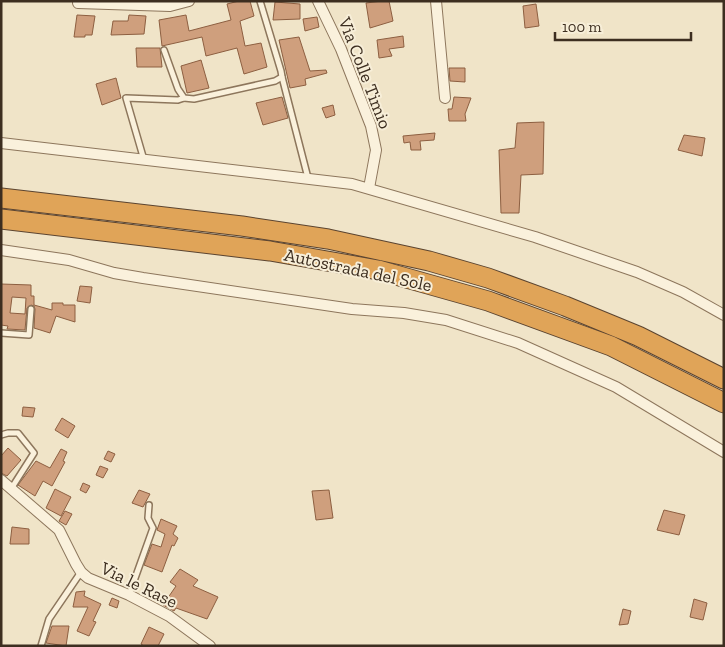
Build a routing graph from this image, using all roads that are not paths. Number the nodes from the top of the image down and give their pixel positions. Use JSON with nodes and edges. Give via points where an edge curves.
{"nodes":[{"id":1,"x":189,"y":1,"type":"edge"},
{"id":2,"x":260,"y":1,"type":"edge"},
{"id":3,"x":318,"y":1,"type":"edge"},
{"id":4,"x":436,"y":1,"type":"edge"},
{"id":5,"x":78,"y":3,"type":"dead end"},
{"id":6,"x":164,"y":50,"type":"dead end"},
{"id":7,"x":282,"y":77,"type":"junction"},
{"id":8,"x":184,"y":98,"type":"junction"},
{"id":9,"x":445,"y":98,"type":"dead end"},
{"id":10,"x":1,"y":143,"type":"edge"},
{"id":11,"x":144,"y":160,"type":"junction"},
{"id":12,"x":309,"y":179,"type":"junction"},
{"id":13,"x":369,"y":188,"type":"junction"},
{"id":14,"x":1,"y":198,"type":"edge"},
{"id":15,"x":1,"y":219,"type":"edge"},
{"id":16,"x":1,"y":250,"type":"edge"},
{"id":17,"x":31,"y":309,"type":"dead end"},
{"id":18,"x":724,"y":315,"type":"edge"},
{"id":19,"x":1,"y":332,"type":"edge"},
{"id":20,"x":724,"y":378,"type":"edge"},
{"id":21,"x":724,"y":403,"type":"edge"},
{"id":22,"x":1,"y":436,"type":"edge"},
{"id":23,"x":724,"y":452,"type":"edge"},
{"id":24,"x":1,"y":480,"type":"edge"},
{"id":25,"x":11,"y":489,"type":"junction"},
{"id":26,"x":149,"y":505,"type":"dead end"},
{"id":27,"x":81,"y":572,"type":"junction"},
{"id":28,"x":129,"y":595,"type":"junction"},
{"id":29,"x":41,"y":646,"type":"edge"},
{"id":30,"x":210,"y":646,"type":"edge"}],
"edges":[{"from":1,"to":5,"type":"street","via":[[170,6]]},
{"from":2,"to":7,"type":"lane"},
{"from":3,"to":13,"type":"street","name":"Via Colle Timio","via":[[342,48],[371,126],[376,150]]},
{"from":4,"to":9,"type":"street"},
{"from":6,"to":8,"type":"lane"},
{"from":7,"to":8,"type":"lane","via":[[194,99]]},
{"from":7,"to":12,"type":"lane"},
{"from":8,"to":11,"type":"lane","via":[[126,98]]},
{"from":10,"to":11,"type":"street"},
{"from":11,"to":12,"type":"street"},
{"from":12,"to":13,"type":"street"},
{"from":13,"to":18,"type":"street","via":[[535,237],[637,272]]},
{"from":14,"to":20,"type":"highway","name":"Autostrada del Sole","via":[[242,226],[328,239],[413,257],[488,278],[565,306],[638,336]]},
{"from":15,"to":21,"type":"highway","name":"Autostrada del Sole","via":[[270,251],[378,270],[488,301],[611,346]]},
{"from":16,"to":23,"type":"street","via":[[68,260],[153,279],[446,320],[518,343],[616,387]]},
{"from":17,"to":19,"type":"lane","via":[[29,335]]},
{"from":22,"to":25,"type":"lane","via":[[18,433],[34,454]]},
{"from":24,"to":25,"type":"street","name":"Via le Rase"},
{"from":25,"to":27,"type":"street","name":"Via le Rase","via":[[59,530]]},
{"from":26,"to":28,"type":"lane","via":[[148,518],[153,528]]},
{"from":27,"to":28,"type":"street","name":"Via le Rase"},
{"from":27,"to":29,"type":"lane","via":[[49,619]]},
{"from":28,"to":30,"type":"street","name":"Via le Rase","via":[[169,616]]}]}
